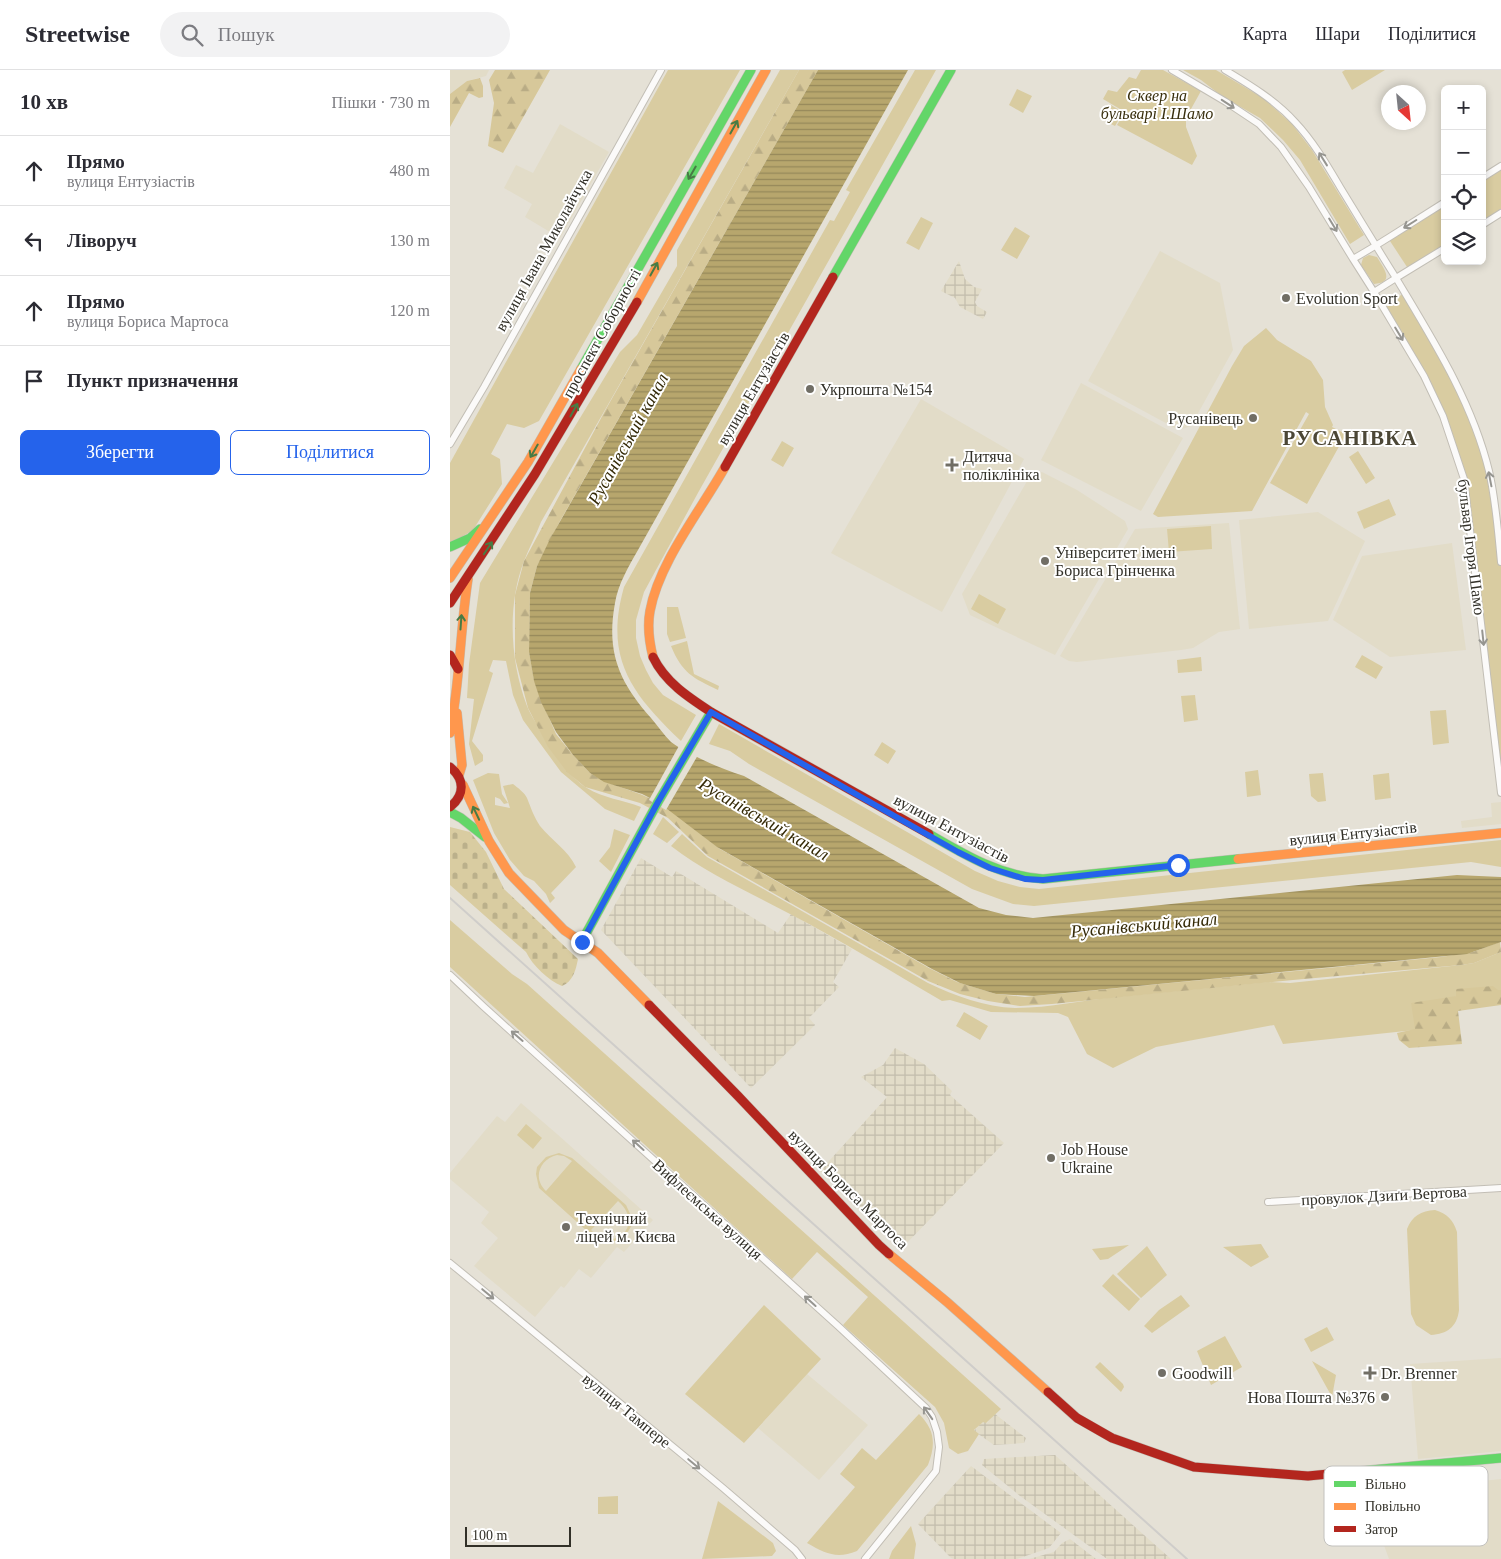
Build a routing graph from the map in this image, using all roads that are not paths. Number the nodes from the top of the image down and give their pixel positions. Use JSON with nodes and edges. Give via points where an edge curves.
{"nodes":[{"id":1,"x":661,"y":70,"type":"edge"},
{"id":2,"x":752,"y":70,"type":"edge"},
{"id":3,"x":766,"y":70,"type":"edge"},
{"id":4,"x":951,"y":70,"type":"edge"},
{"id":5,"x":1172,"y":70,"type":"edge"},
{"id":6,"x":1225,"y":70,"type":"edge"},
{"id":7,"x":1501,"y":166,"type":"edge"},
{"id":8,"x":1486,"y":175,"type":"edge"},
{"id":9,"x":1441,"y":204,"type":"edge"},
{"id":10,"x":1501,"y":213,"type":"edge"},
{"id":11,"x":1486,"y":222,"type":"edge"},
{"id":12,"x":1376,"y":245,"type":"junction"},
{"id":13,"x":1441,"y":250,"type":"edge"},
{"id":14,"x":1353,"y":259,"type":"junction"},
{"id":15,"x":1396,"y":278,"type":"junction"},
{"id":16,"x":1374,"y":292,"type":"junction"},
{"id":17,"x":450,"y":444,"type":"edge"},
{"id":18,"x":493,"y":516,"type":"junction"},
{"id":19,"x":450,"y":547,"type":"edge"},
{"id":20,"x":1501,"y":562,"type":"edge"},
{"id":21,"x":469,"y":576,"type":"junction"},
{"id":22,"x":450,"y":578,"type":"edge"},
{"id":23,"x":450,"y":602,"type":"edge"},
{"id":24,"x":450,"y":655,"type":"edge"},
{"id":25,"x":458,"y":669,"type":"junction"},
{"id":26,"x":456,"y":701,"type":"junction"},
{"id":27,"x":711,"y":712,"type":"junction"},
{"id":28,"x":450,"y":733,"type":"edge"},
{"id":29,"x":450,"y":767,"type":"edge"},
{"id":30,"x":459,"y":775,"type":"junction"},
{"id":31,"x":463,"y":785,"type":"junction"},
{"id":32,"x":1501,"y":793,"type":"edge"},
{"id":33,"x":450,"y":807,"type":"edge"},
{"id":34,"x":450,"y":812,"type":"edge"},
{"id":35,"x":1501,"y":833,"type":"edge"},
{"id":36,"x":488,"y":841,"type":"junction"},
{"id":37,"x":582,"y":942,"type":"junction"},
{"id":38,"x":450,"y":975,"type":"edge"},
{"id":39,"x":1501,"y":1188,"type":"edge"},
{"id":40,"x":1268,"y":1202,"type":"dead end"},
{"id":41,"x":450,"y":1263,"type":"edge"},
{"id":42,"x":1501,"y":1458,"type":"edge"},
{"id":43,"x":1415,"y":1466,"type":"edge"},
{"id":44,"x":1324,"y":1475,"type":"edge"},
{"id":45,"x":802,"y":1559,"type":"edge"},
{"id":46,"x":865,"y":1559,"type":"edge"}],
"edges":[{"from":1,"to":17,"type":"street","name":"вулиця Івана Миколайчука"},
{"from":2,"to":18,"type":"main road","name":"проспект Соборності","one_way":true,"via":[[528,462]]},
{"from":21,"to":3,"type":"main road","name":"проспект Соборності","one_way":true,"via":[[561,433]]},
{"from":4,"to":27,"type":"main road","name":"вулиця Ентузіастів","via":[[668,564],[655,593],[649,610],[648,628],[655,662],[673,686]]},
{"from":5,"to":14,"type":"street","one_way":true,"via":[[1259,124],[1281,147],[1309,187]]},
{"from":12,"to":6,"type":"street","one_way":true,"via":[[1315,147],[1295,122],[1264,95]]},
{"from":7,"to":8,"type":"street"},
{"from":9,"to":12,"type":"street","one_way":true},
{"from":10,"to":11,"type":"street"},
{"from":12,"to":14,"type":"street"},
{"from":12,"to":15,"type":"street","name":"бульвар Ігоря Шамо"},
{"from":13,"to":15,"type":"street"},
{"from":14,"to":16,"type":"street","name":"бульвар Ігоря Шамо"},
{"from":15,"to":16,"type":"street"},
{"from":20,"to":15,"type":"street","name":"бульвар Ігоря Шамо","one_way":true,"via":[[1494,500],[1480,440],[1447,364]]},
{"from":16,"to":32,"type":"street","name":"бульвар Ігоря Шамо","one_way":true,"via":[[1424,376],[1443,416],[1464,479]]},
{"from":18,"to":19,"type":"main road","via":[[470,538]]},
{"from":18,"to":22,"type":"main road","name":"проспект Соборності"},
{"from":21,"to":23,"type":"main road","name":"проспект Соборності"},
{"from":25,"to":21,"type":"main road","one_way":true,"via":[[462,608]]},
{"from":24,"to":25,"type":"main road"},
{"from":25,"to":26,"type":"main road"},
{"from":26,"to":28,"type":"main road"},
{"from":26,"to":30,"type":"main road","via":[[462,765]]},
{"from":27,"to":35,"type":"main road","name":"вулиця Ентузіастів","via":[[958,852],[990,868],[1025,879],[1043,880]]},
{"from":27,"to":37,"type":"main road"},
{"from":29,"to":30,"type":"main road"},
{"from":30,"to":31,"type":"main road","name":"вулиця Бориса Мартоса"},
{"from":31,"to":33,"type":"main road","via":[[460,798]]},
{"from":36,"to":31,"type":"main road","name":"вулиця Бориса Мартоса","one_way":true},
{"from":34,"to":36,"type":"main road","name":"вулиця Бориса Мартоса"},
{"from":36,"to":37,"type":"main road","name":"вулиця Бориса Мартоса","via":[[520,885],[564,930]]},
{"from":37,"to":44,"type":"main road","name":"вулиця Бориса Мартоса","via":[[598,953],[879,1245],[1063,1408],[1112,1438],[1194,1467]]},
{"from":46,"to":38,"type":"street","name":"Вифлеємська вулиця","one_way":true,"via":[[936,1471],[939,1459],[937,1432],[926,1408]]},
{"from":39,"to":40,"type":"street","name":"провулок Дзиґи Вертова"},
{"from":41,"to":45,"type":"street","name":"вулиця Тампере","one_way":true,"via":[[721,1486]]},
{"from":42,"to":43,"type":"main road","name":"вулиця Бориса Мартоса"}]}
